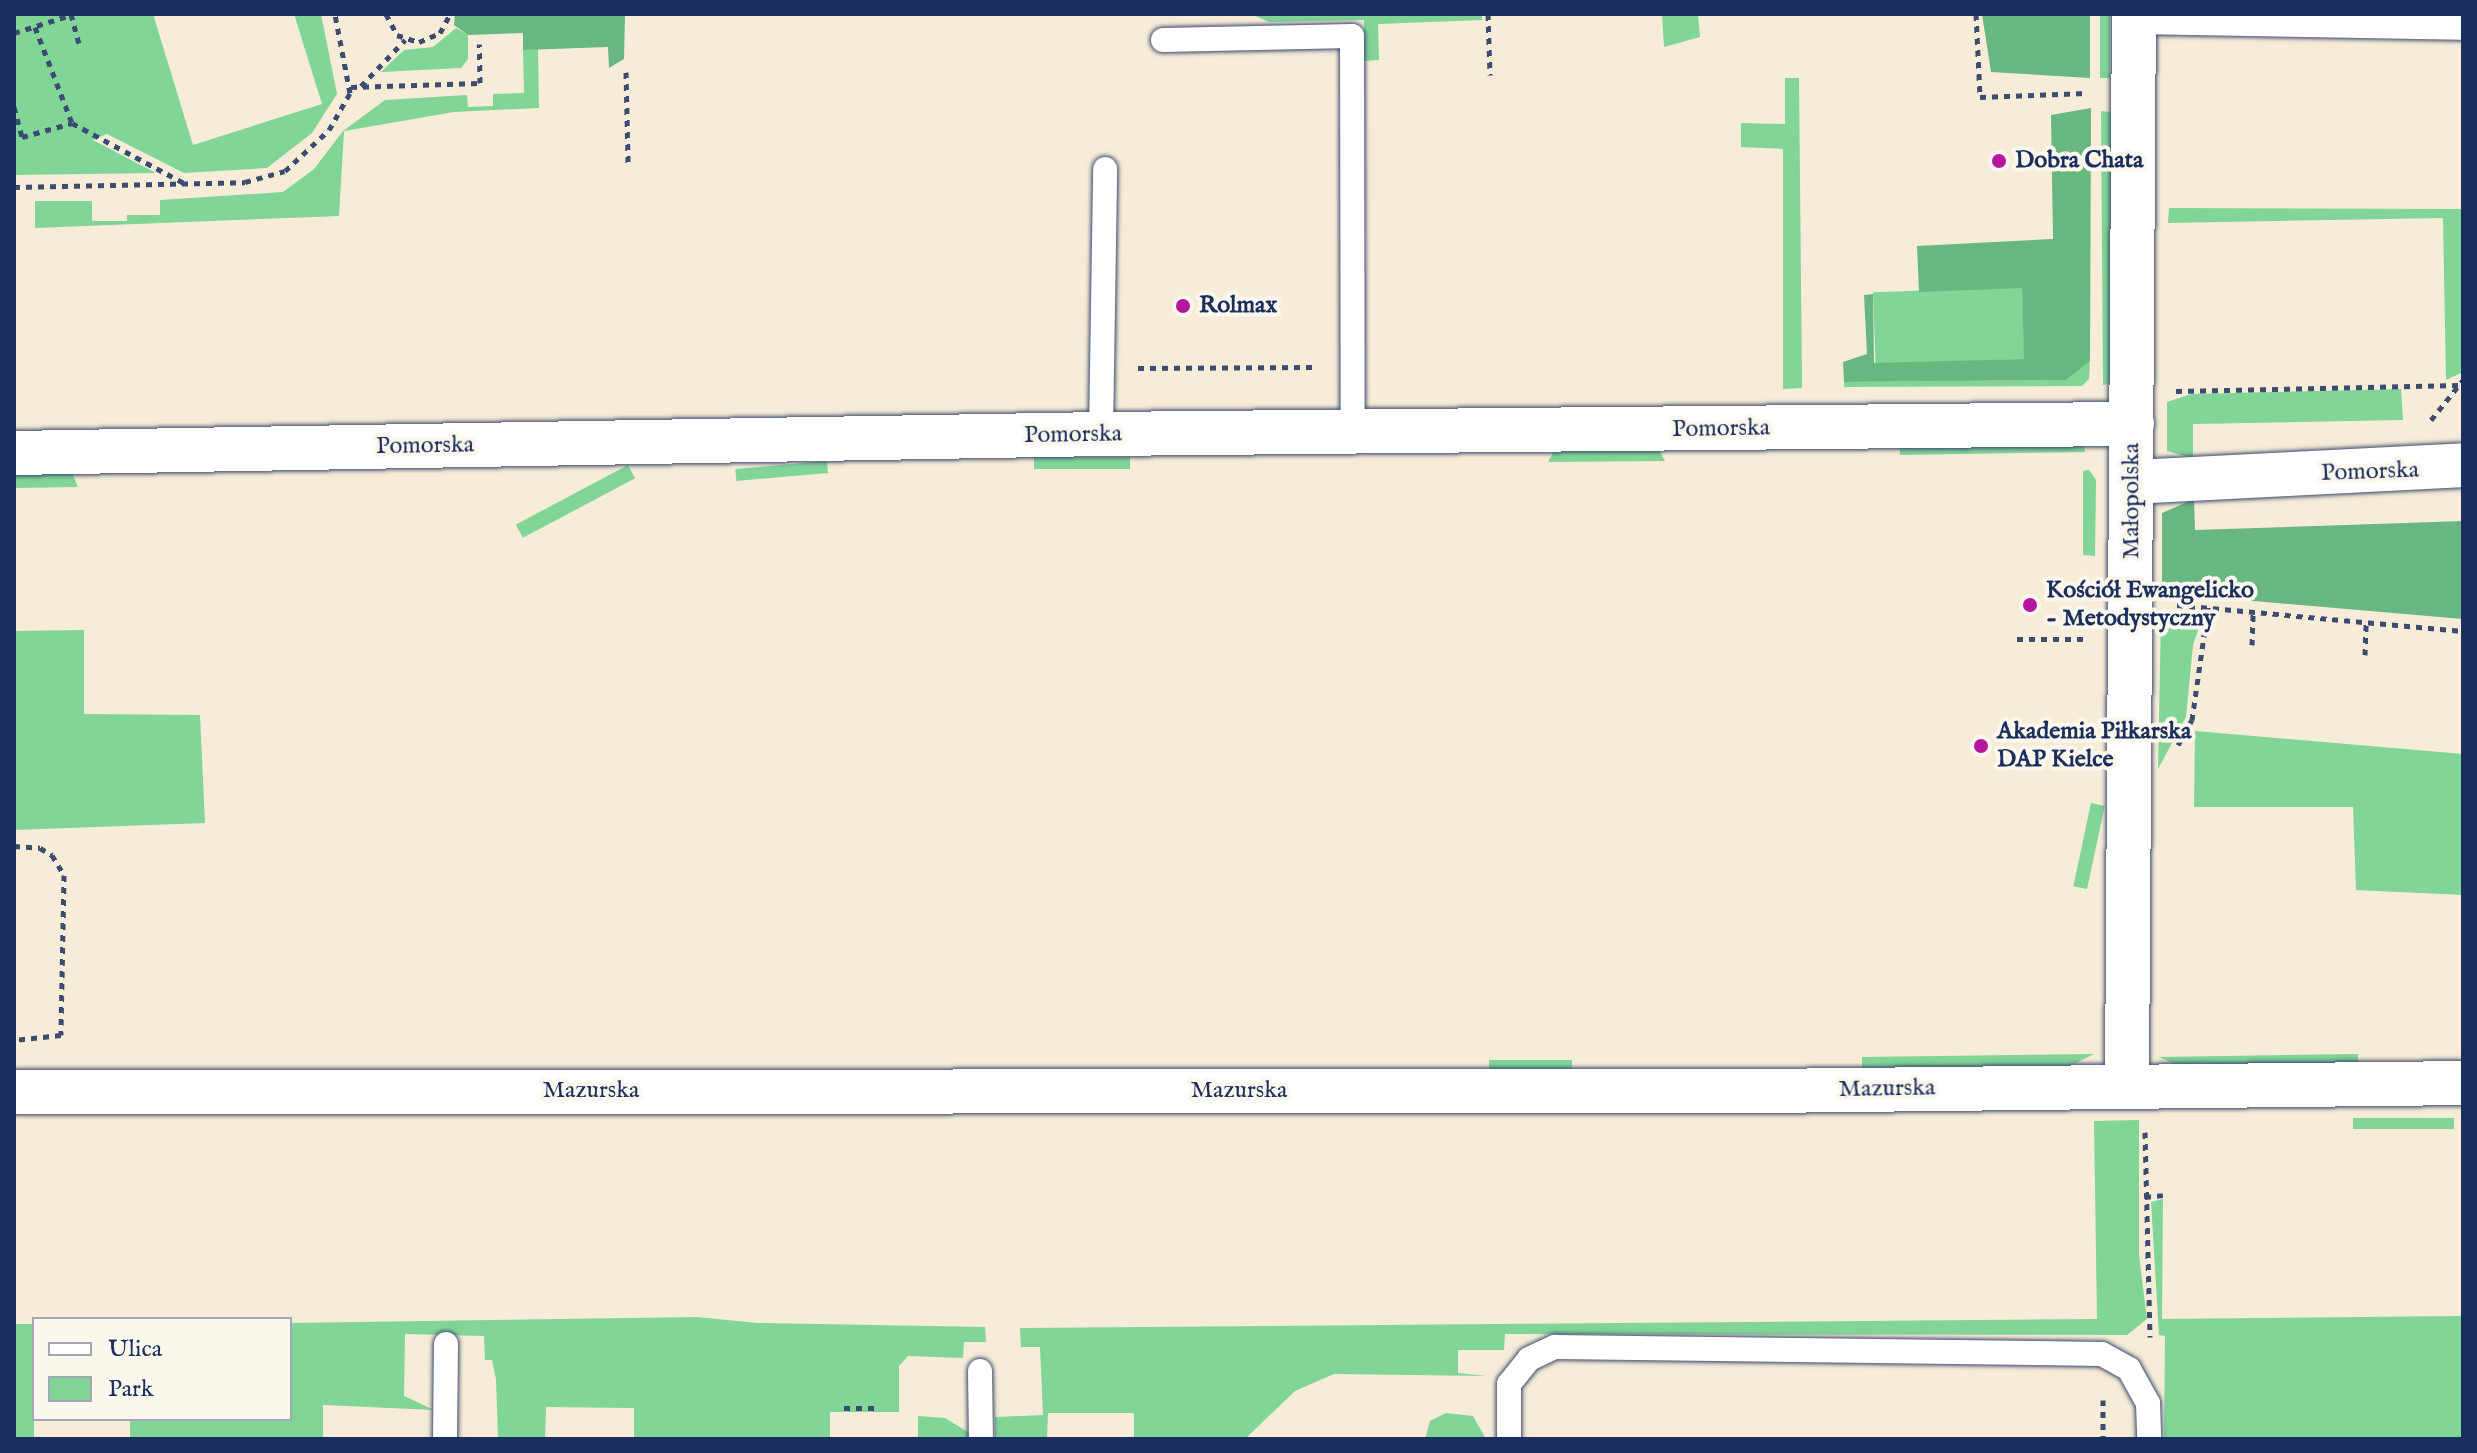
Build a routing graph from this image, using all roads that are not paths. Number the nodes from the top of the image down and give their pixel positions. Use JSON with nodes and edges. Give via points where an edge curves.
{"nodes":[{"id":1,"x":2134,"y":18,"type":"edge"},
{"id":2,"x":2463,"y":28,"type":"edge"},
{"id":3,"x":1163,"y":40,"type":"dead end"},
{"id":4,"x":1105,"y":169,"type":"dead end"},
{"id":5,"x":2132,"y":424,"type":"junction"},
{"id":6,"x":1353,"y":432,"type":"junction"},
{"id":7,"x":1101,"y":434,"type":"junction"},
{"id":8,"x":14,"y":453,"type":"edge"},
{"id":9,"x":2463,"y":465,"type":"edge"},
{"id":10,"x":2132,"y":482,"type":"junction"},
{"id":11,"x":2463,"y":1083,"type":"edge"},
{"id":12,"x":2127,"y":1084,"type":"junction"},
{"id":13,"x":14,"y":1092,"type":"edge"},
{"id":14,"x":446,"y":1344,"type":"dead end"},
{"id":15,"x":980,"y":1371,"type":"dead end"},
{"id":16,"x":445,"y":1439,"type":"edge"},
{"id":17,"x":981,"y":1439,"type":"edge"},
{"id":18,"x":1509,"y":1439,"type":"edge"},
{"id":19,"x":2149,"y":1439,"type":"edge"}],
"edges":[{"from":1,"to":2,"type":"lane"},
{"from":1,"to":5,"type":"street","name":"Małopolska"},
{"from":3,"to":6,"type":"lane","via":[[1352,36]]},
{"from":4,"to":7,"type":"lane"},
{"from":5,"to":6,"type":"street","name":"Pomorska"},
{"from":5,"to":10,"type":"street","name":"Małopolska"},
{"from":6,"to":7,"type":"street","name":"Pomorska"},
{"from":7,"to":8,"type":"street","name":"Pomorska"},
{"from":9,"to":10,"type":"street","name":"Pomorska"},
{"from":10,"to":12,"type":"street","name":"Małopolska"},
{"from":11,"to":12,"type":"street","name":"Mazurska"},
{"from":12,"to":13,"type":"street","name":"Mazurska","via":[[1747,1091]]},
{"from":14,"to":16,"type":"lane"},
{"from":15,"to":17,"type":"lane"},
{"from":18,"to":19,"type":"lane","via":[[1509,1384],[1529,1359],[1555,1347],[2102,1354],[2129,1369],[2141,1390],[2148,1403]]}]}
